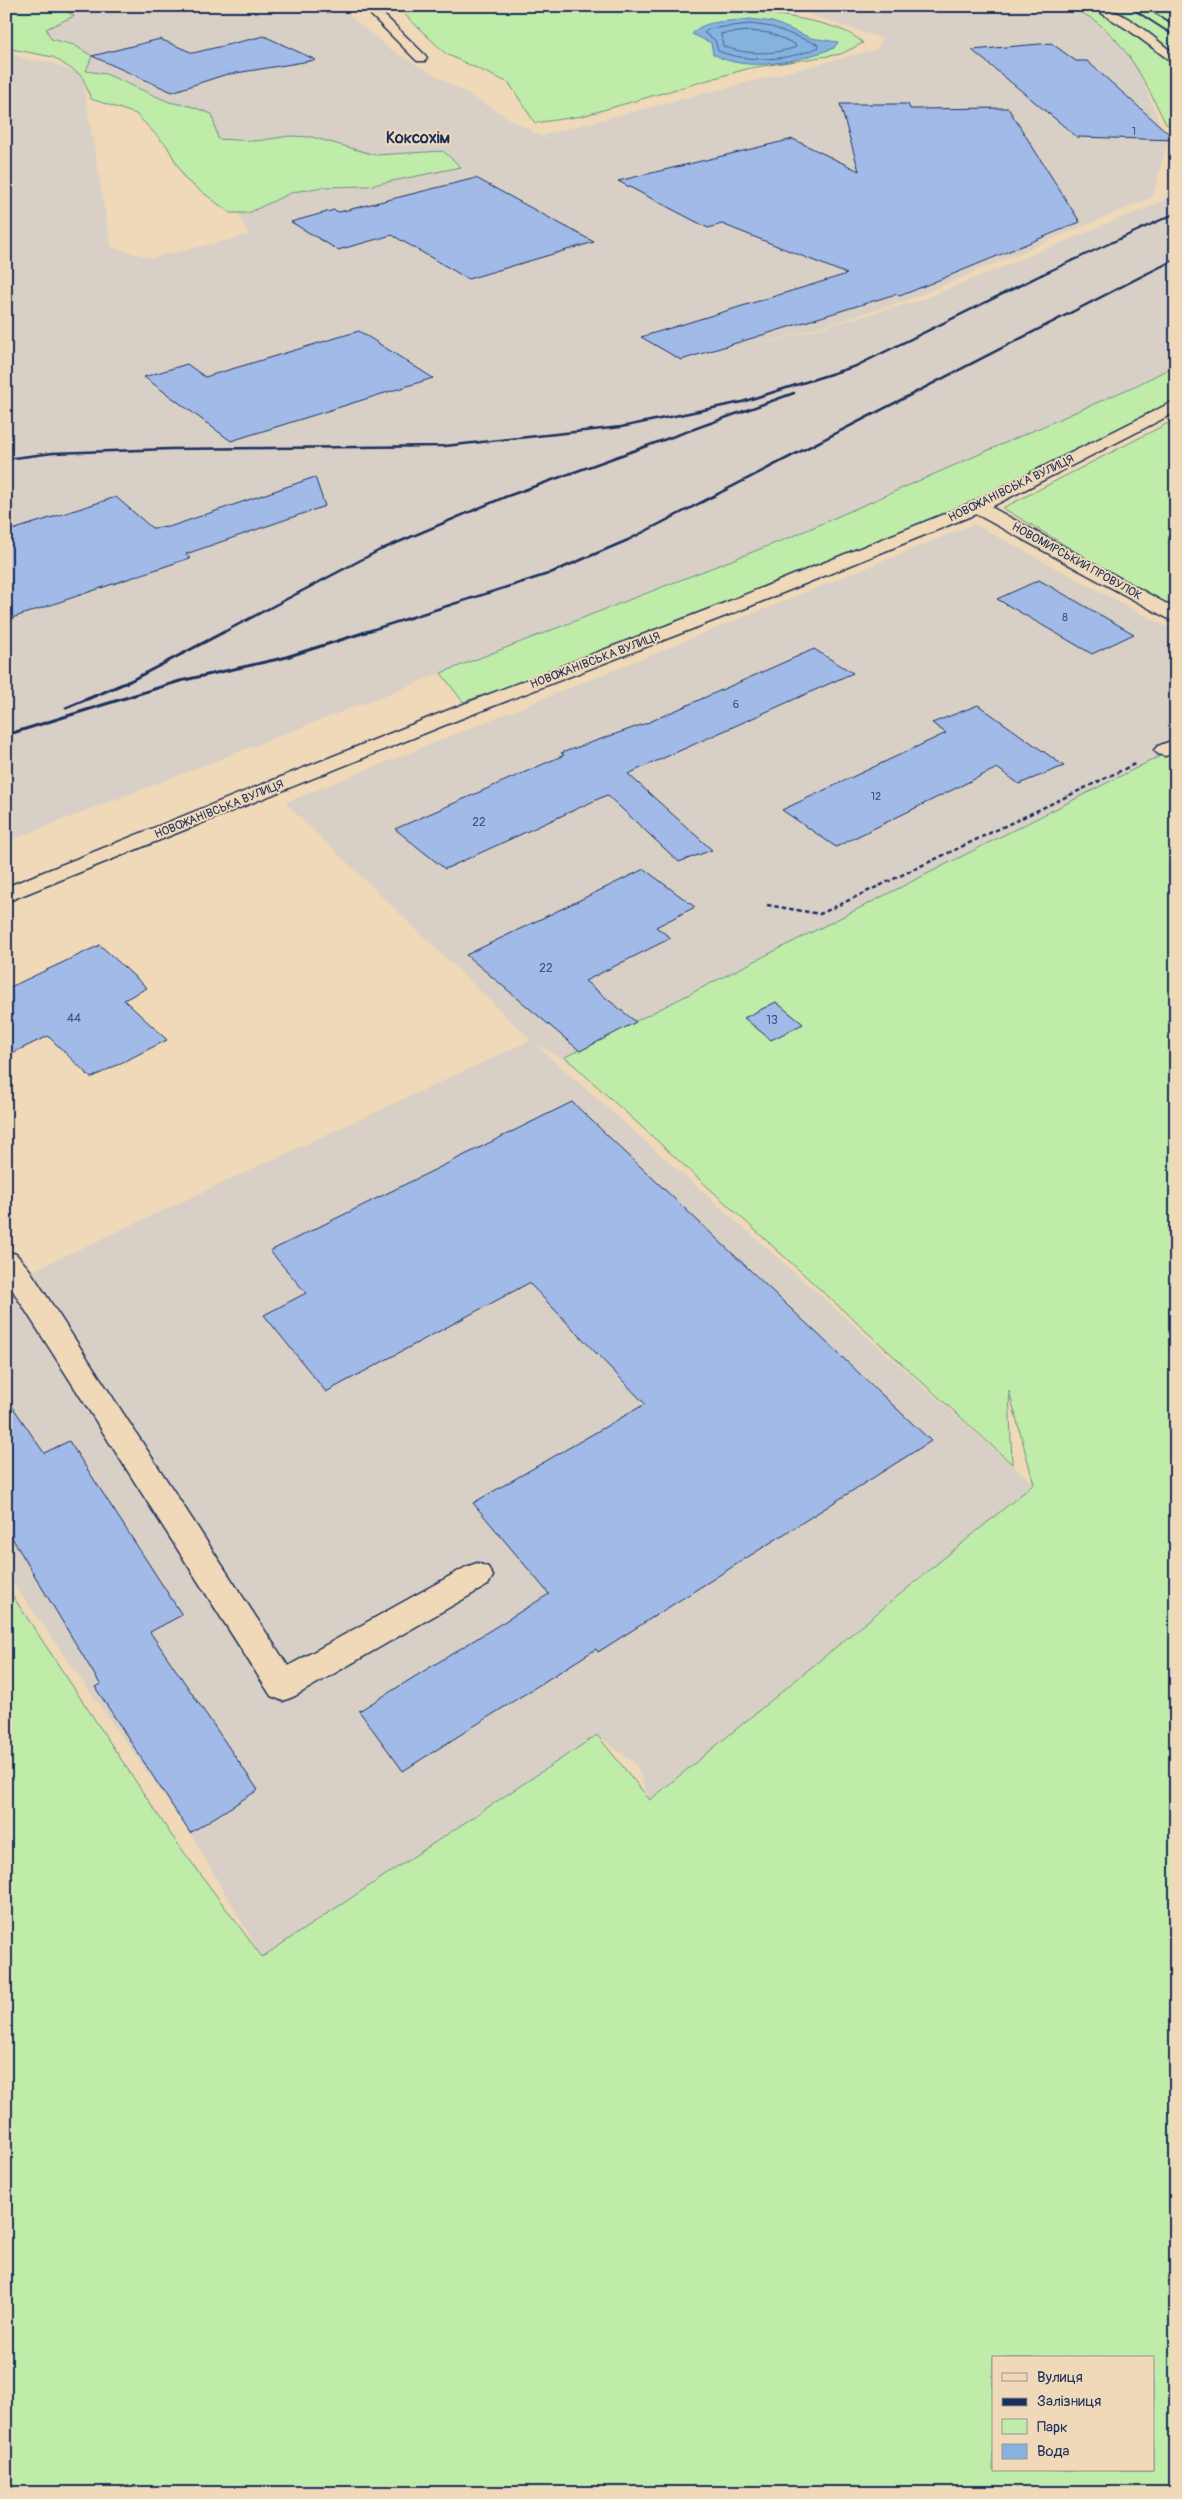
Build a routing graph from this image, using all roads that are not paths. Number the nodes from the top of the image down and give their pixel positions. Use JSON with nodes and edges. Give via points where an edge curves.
{"nodes":[{"id":1,"x":368,"y":6,"type":"edge"},
{"id":2,"x":1096,"y":6,"type":"edge"},
{"id":3,"x":421,"y":58,"type":"dead end"},
{"id":4,"x":1176,"y":61,"type":"edge"},
{"id":5,"x":1176,"y":405,"type":"edge"},
{"id":6,"x":977,"y":507,"type":"junction"},
{"id":7,"x":1176,"y":617,"type":"edge"},
{"id":8,"x":6,"y":895,"type":"edge"},
{"id":9,"x":6,"y":1262,"type":"edge"},
{"id":10,"x":477,"y":1576,"type":"dead end"}],
"edges":[{"from":1,"to":3,"type":"street"},
{"from":2,"to":4,"type":"street","via":[[1134,28]]},
{"from":5,"to":6,"type":"street","name":"НОВОЖАНІВСЬКА ВУЛИЦЯ"},
{"from":6,"to":7,"type":"street","name":"НОВОМИРСЬКИЙ ПРОВУЛОК"},
{"from":6,"to":8,"type":"street","name":"НОВОЖАНІВСЬКА ВУЛИЦЯ"},
{"from":9,"to":10,"type":"street","via":[[19,1276],[283,1686]]}]}
